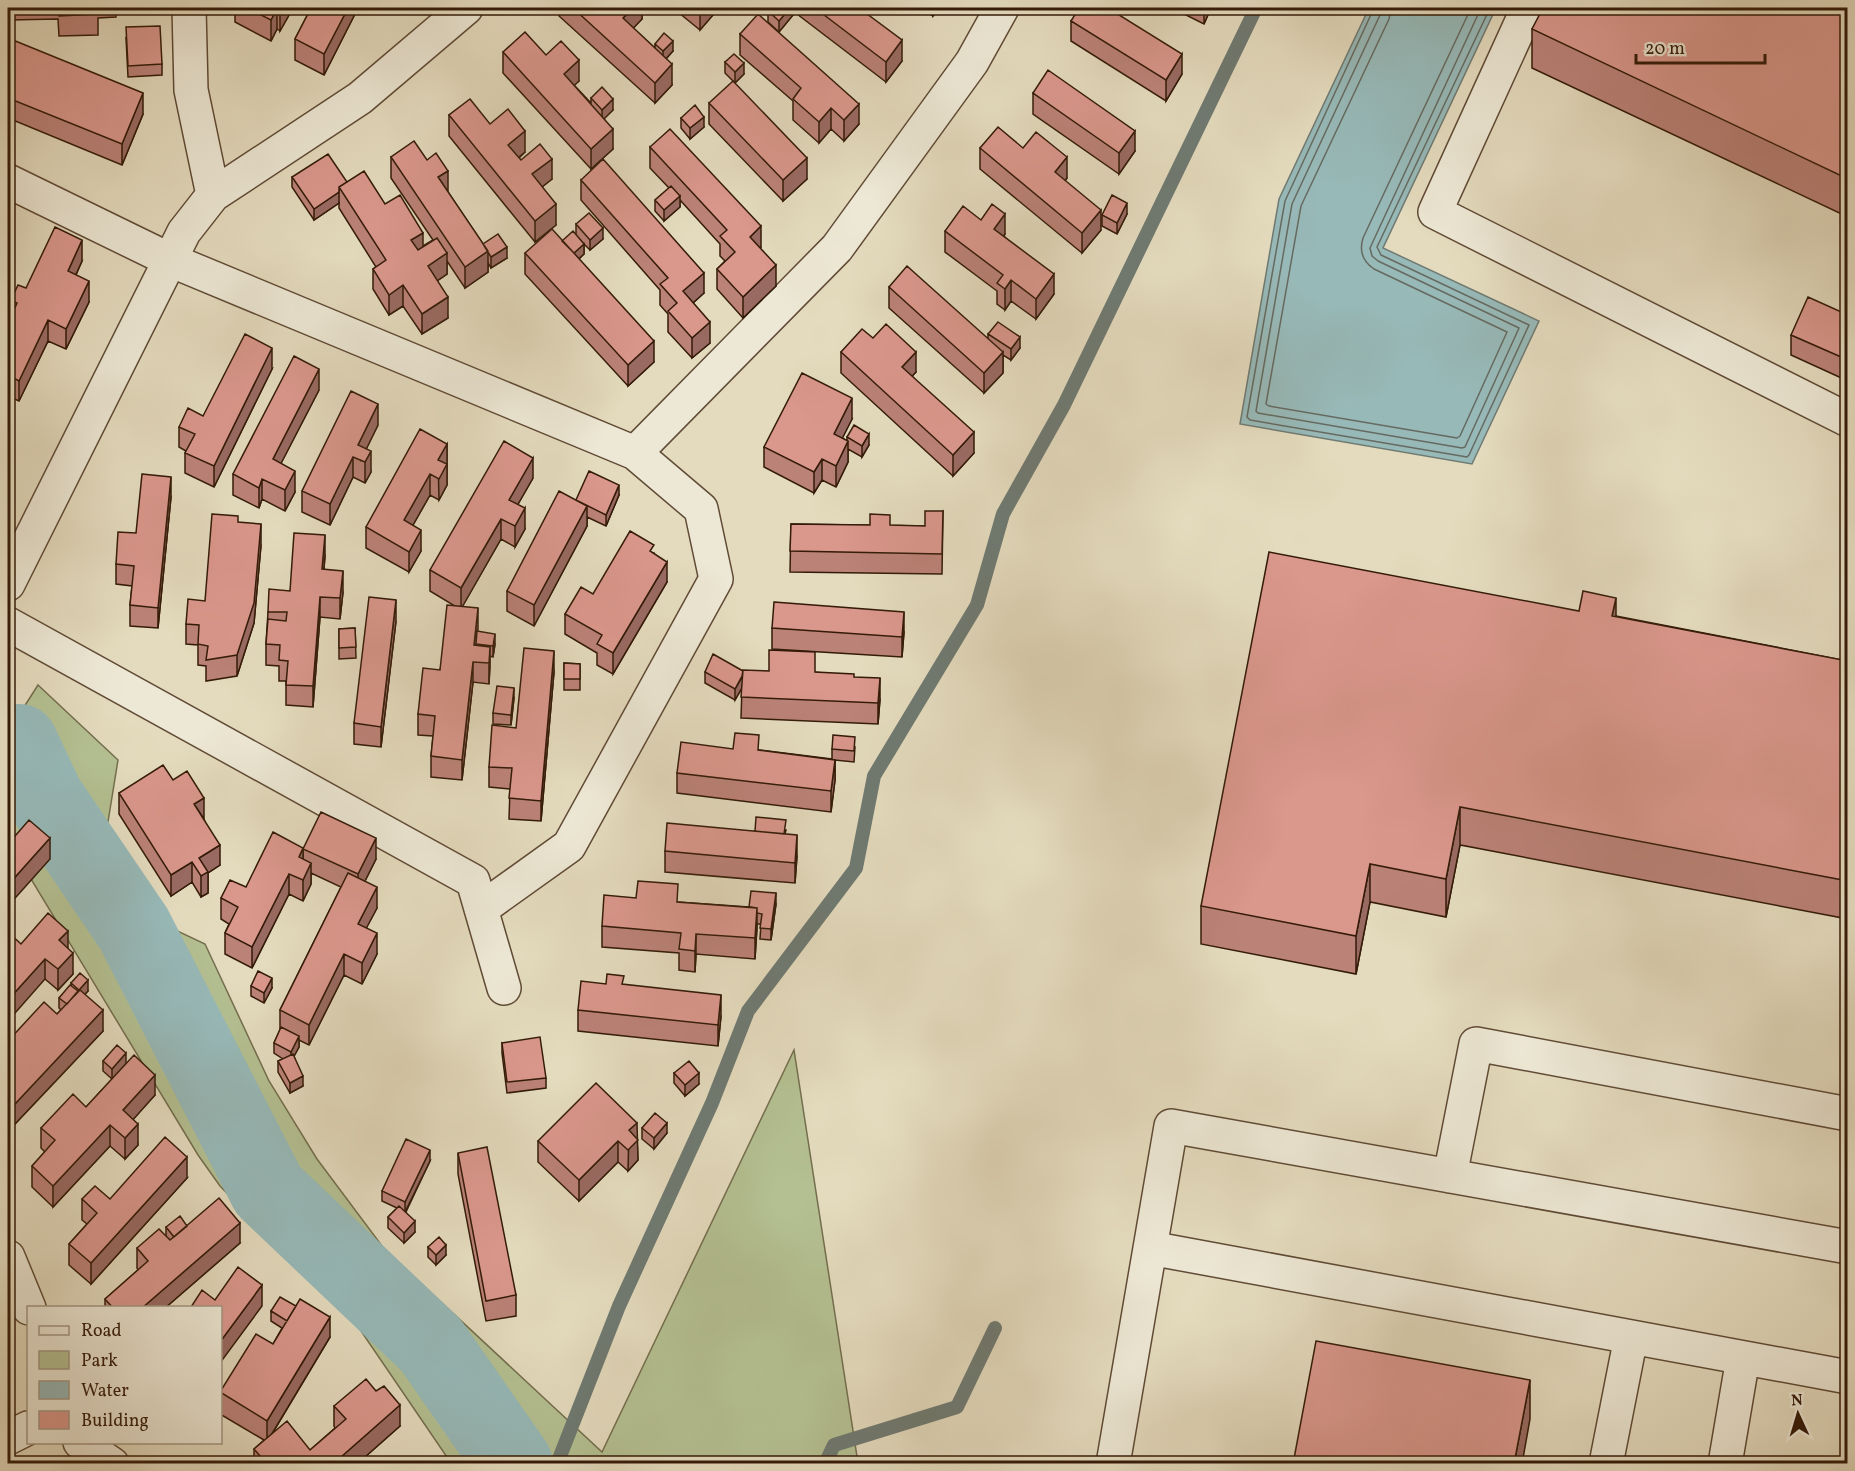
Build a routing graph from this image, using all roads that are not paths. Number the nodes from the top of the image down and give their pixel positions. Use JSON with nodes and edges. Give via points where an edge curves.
{"nodes":[{"id":1,"x":189,"y":8,"type":"edge"},
{"id":2,"x":466,"y":8,"type":"edge"},
{"id":3,"x":1002,"y":8,"type":"edge"},
{"id":4,"x":1528,"y":8,"type":"edge"},
{"id":5,"x":8,"y":181,"type":"edge"},
{"id":6,"x":213,"y":195,"type":"junction"},
{"id":7,"x":171,"y":260,"type":"junction"},
{"id":8,"x":1848,"y":420,"type":"edge"},
{"id":9,"x":635,"y":453,"type":"junction"},
{"id":10,"x":8,"y":584,"type":"edge"},
{"id":11,"x":8,"y":624,"type":"edge"},
{"id":12,"x":481,"y":909,"type":"junction"},
{"id":13,"x":504,"y":988,"type":"dead end"},
{"id":14,"x":1848,"y":1114,"type":"edge"},
{"id":15,"x":1449,"y":1176,"type":"junction"},
{"id":16,"x":1848,"y":1247,"type":"edge"},
{"id":17,"x":1150,"y":1248,"type":"junction"},
{"id":18,"x":8,"y":1257,"type":"edge"},
{"id":19,"x":28,"y":1306,"type":"edge"},
{"id":20,"x":1631,"y":1337,"type":"junction"},
{"id":21,"x":1743,"y":1358,"type":"junction"},
{"id":22,"x":1848,"y":1377,"type":"edge"},
{"id":23,"x":27,"y":1428,"type":"edge"},
{"id":24,"x":8,"y":1438,"type":"edge"},
{"id":25,"x":82,"y":1444,"type":"edge"},
{"id":26,"x":112,"y":1464,"type":"edge"},
{"id":27,"x":1113,"y":1464,"type":"edge"},
{"id":28,"x":1606,"y":1464,"type":"edge"},
{"id":29,"x":1725,"y":1464,"type":"edge"}],
"edges":[{"from":1,"to":6,"type":"lane","via":[[191,90]]},
{"from":2,"to":6,"type":"lane","via":[[360,98]]},
{"from":3,"to":9,"type":"lane","via":[[972,62],[837,248]]},
{"from":4,"to":8,"type":"lane","via":[[1435,212]]},
{"from":5,"to":7,"type":"lane"},
{"from":6,"to":7,"type":"lane","via":[[184,232]]},
{"from":7,"to":9,"type":"lane"},
{"from":7,"to":10,"type":"lane"},
{"from":9,"to":12,"type":"lane","via":[[701,509],[716,579],[569,846]]},
{"from":11,"to":12,"type":"lane","via":[[473,881]]},
{"from":12,"to":13,"type":"lane"},
{"from":14,"to":15,"type":"lane","via":[[1476,1044]]},
{"from":15,"to":16,"type":"lane"},
{"from":15,"to":17,"type":"lane","via":[[1171,1126]]},
{"from":17,"to":20,"type":"lane"},
{"from":17,"to":27,"type":"lane"},
{"from":18,"to":19,"type":"lane"},
{"from":20,"to":21,"type":"lane"},
{"from":20,"to":28,"type":"lane"},
{"from":21,"to":22,"type":"lane"},
{"from":21,"to":29,"type":"lane"},
{"from":23,"to":24,"type":"lane"},
{"from":25,"to":26,"type":"lane"}]}
